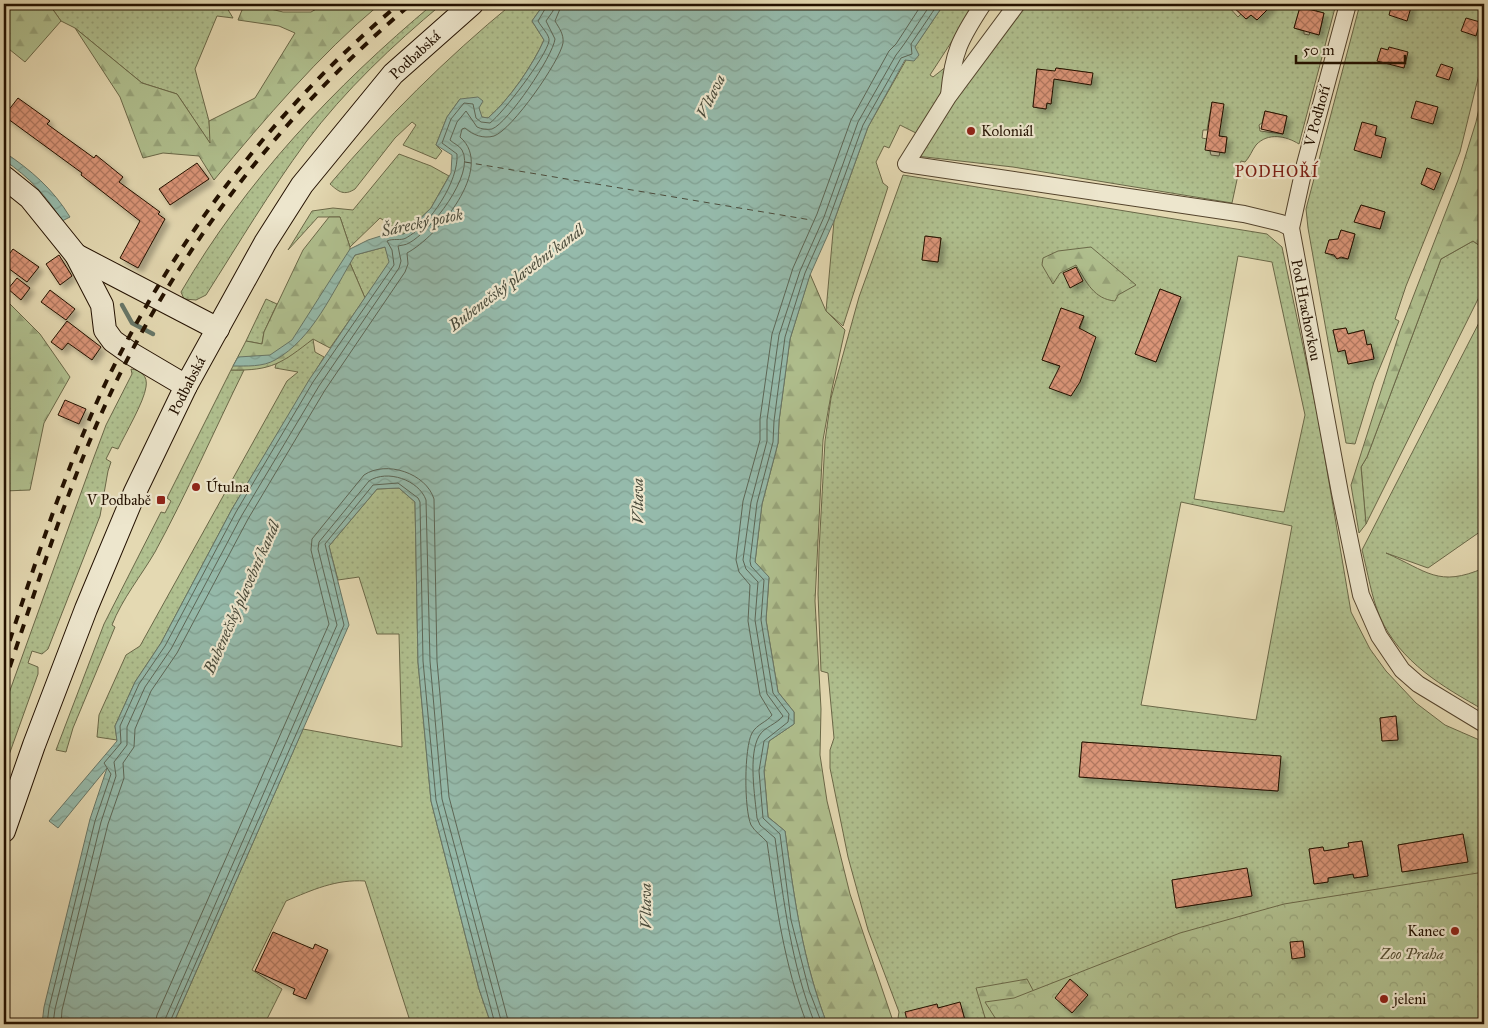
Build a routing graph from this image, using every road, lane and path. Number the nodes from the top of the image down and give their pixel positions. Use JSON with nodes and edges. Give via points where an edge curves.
{"nodes":[{"id":1,"x":472,"y":4,"type":"edge"},
{"id":2,"x":983,"y":4,"type":"edge"},
{"id":3,"x":1017,"y":4,"type":"edge"},
{"id":4,"x":1348,"y":4,"type":"edge"},
{"id":5,"x":948,"y":97,"type":"junction"},
{"id":6,"x":4,"y":177,"type":"edge"},
{"id":7,"x":1291,"y":228,"type":"junction"},
{"id":8,"x":76,"y":255,"type":"junction"},
{"id":9,"x":132,"y":283,"type":"junction"},
{"id":10,"x":102,"y":305,"type":"junction"},
{"id":11,"x":218,"y":329,"type":"junction"},
{"id":12,"x":186,"y":386,"type":"junction"},
{"id":13,"x":1484,"y":724,"type":"edge"},
{"id":14,"x":4,"y":831,"type":"edge"}],
"edges":[{"from":1,"to":11,"type":"main road","name":"Podbabská","via":[[393,74],[302,185]]},
{"from":2,"to":5,"type":"street","via":[[961,37],[951,70]]},
{"from":3,"to":5,"type":"street"},
{"from":4,"to":7,"type":"street","name":"V Podhoří","via":[[1304,164]]},
{"from":5,"to":7,"type":"street","via":[[906,164],[1244,214]]},
{"from":6,"to":8,"type":"main road","via":[[30,198]]},
{"from":7,"to":13,"type":"street","name":"Pod Hrachovkou","via":[[1352,553],[1368,615],[1390,653],[1418,684]]},
{"from":8,"to":9,"type":"main road"},
{"from":8,"to":10,"type":"main road"},
{"from":9,"to":10,"type":"main road","via":[[118,286]]},
{"from":9,"to":11,"type":"main road"},
{"from":10,"to":12,"type":"main road","via":[[105,330],[113,341]]},
{"from":11,"to":12,"type":"main road","name":"Podbabská"},
{"from":12,"to":14,"type":"main road","name":"Podbabská","via":[[115,538],[37,736]]}]}
